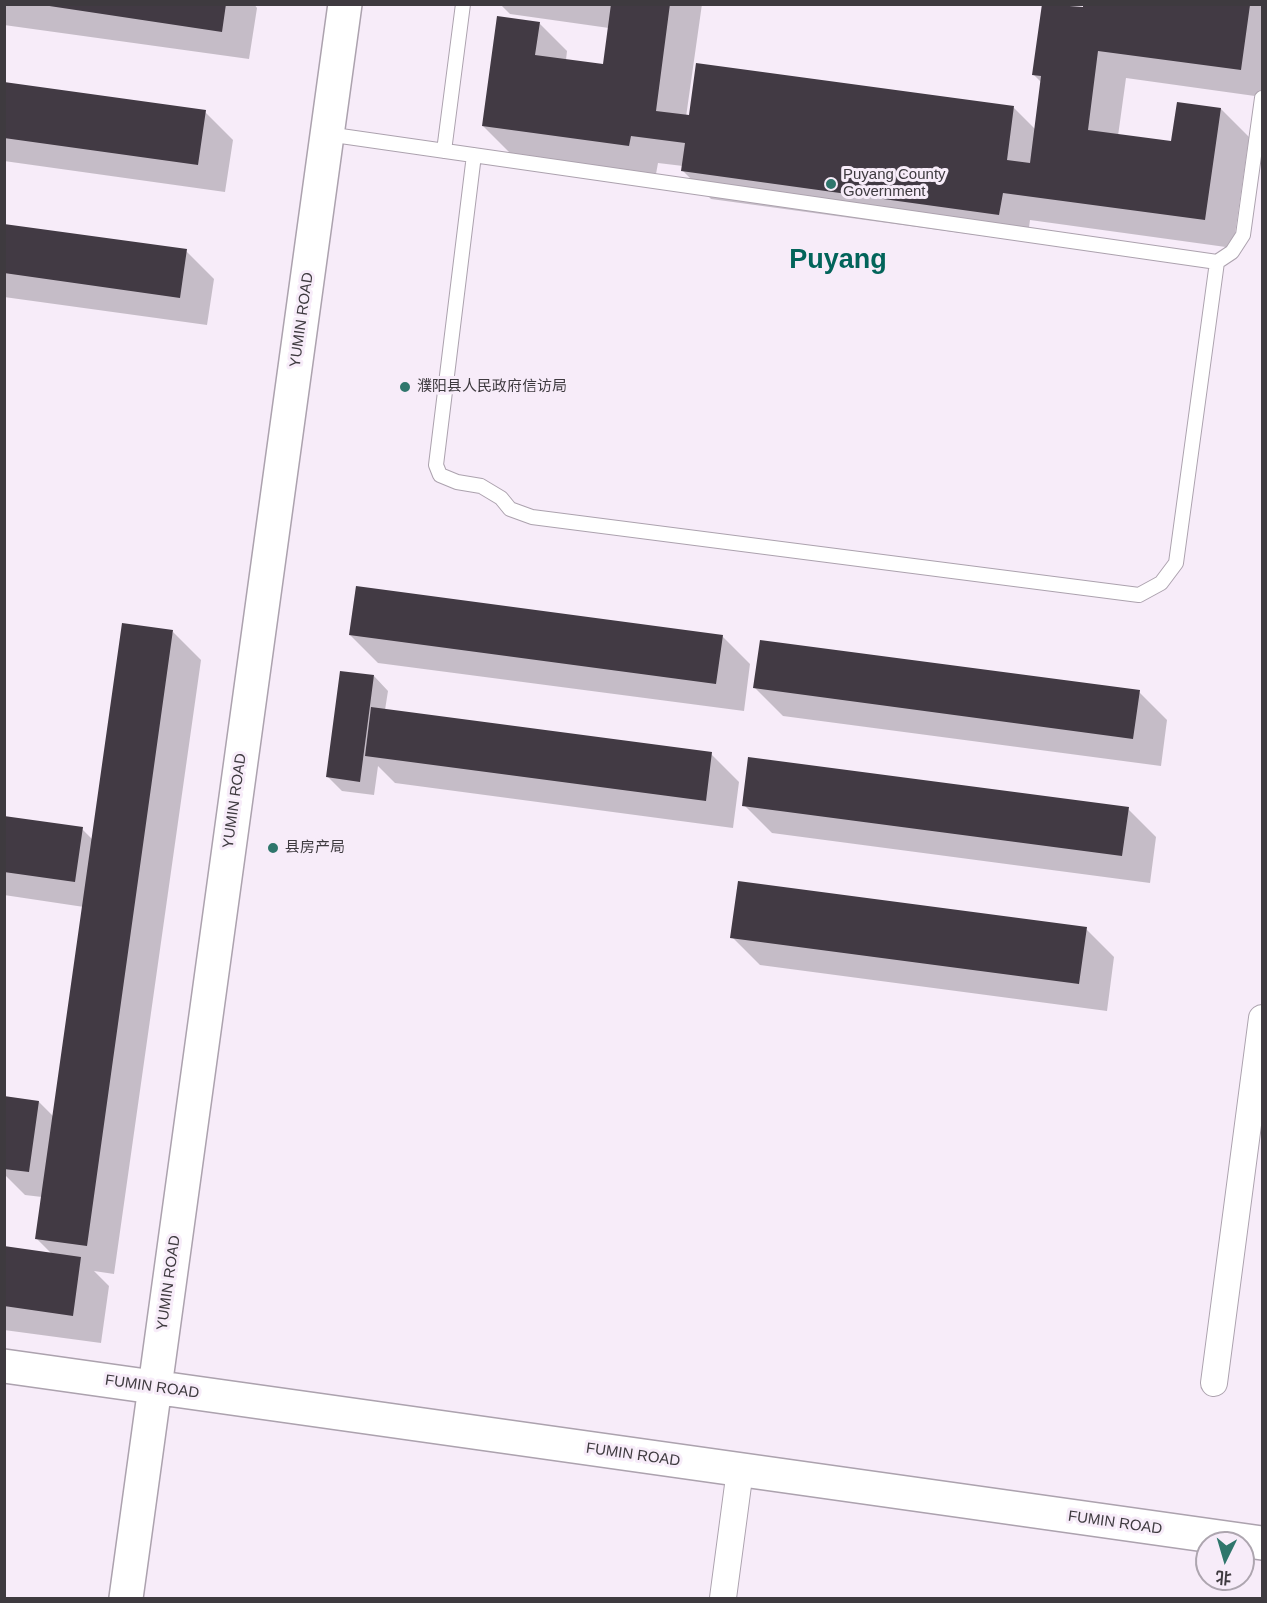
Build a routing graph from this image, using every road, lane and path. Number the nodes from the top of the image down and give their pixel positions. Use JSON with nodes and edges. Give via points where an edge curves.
{"nodes":[{"id":1,"x":345,"y":4,"type":"edge"},
{"id":2,"x":463,"y":4,"type":"edge"},
{"id":3,"x":1263,"y":98,"type":"edge"},
{"id":4,"x":327,"y":134,"type":"junction"},
{"id":5,"x":444,"y":151,"type":"junction"},
{"id":6,"x":474,"y":155,"type":"junction"},
{"id":7,"x":1217,"y":262,"type":"junction"},
{"id":8,"x":1263,"y":1018,"type":"edge"},
{"id":9,"x":4,"y":1366,"type":"edge"},
{"id":10,"x":1214,"y":1383,"type":"dead end"},
{"id":11,"x":155,"y":1387,"type":"junction"},
{"id":12,"x":740,"y":1470,"type":"junction"},
{"id":13,"x":1263,"y":1543,"type":"edge"},
{"id":14,"x":126,"y":1599,"type":"edge"},
{"id":15,"x":723,"y":1599,"type":"edge"}],
"edges":[{"from":1,"to":4,"type":"street","name":"YUMIN ROAD"},
{"from":2,"to":5,"type":"lane"},
{"from":3,"to":7,"type":"lane","via":[[1244,235],[1232,252]]},
{"from":4,"to":5,"type":"lane"},
{"from":4,"to":11,"type":"street","name":"YUMIN ROAD"},
{"from":5,"to":6,"type":"lane"},
{"from":6,"to":7,"type":"lane"},
{"from":6,"to":7,"type":"lane","via":[[436,465],[440,475],[481,486],[501,498],[510,509],[532,517],[1139,595],[1161,583],[1176,563]]},
{"from":8,"to":10,"type":"street"},
{"from":9,"to":11,"type":"street","name":"FUMIN ROAD"},
{"from":11,"to":12,"type":"street","name":"FUMIN ROAD"},
{"from":11,"to":14,"type":"street","name":"YUMIN ROAD"},
{"from":12,"to":13,"type":"street","name":"FUMIN ROAD"},
{"from":12,"to":15,"type":"street"}]}
